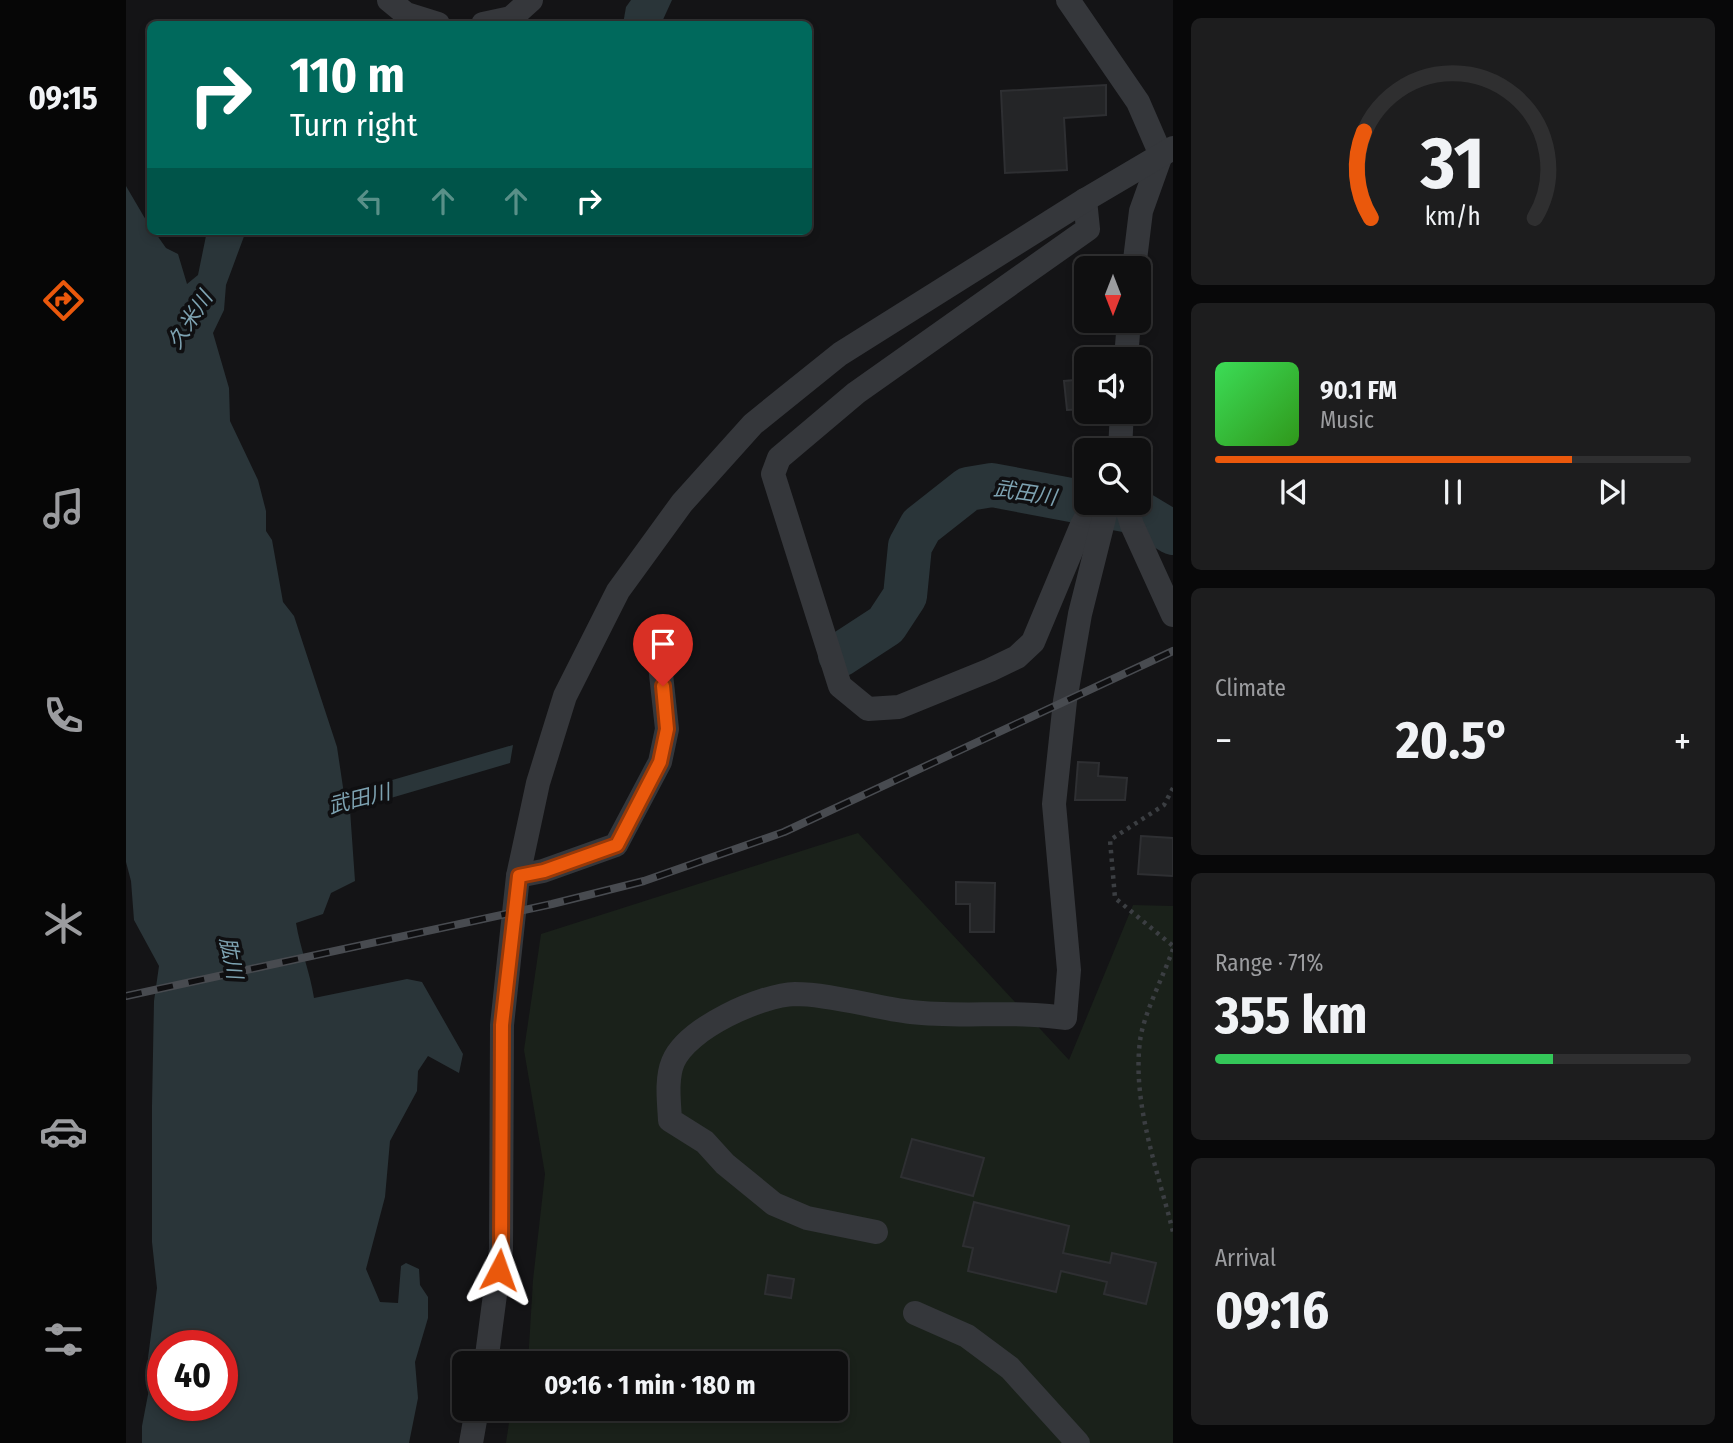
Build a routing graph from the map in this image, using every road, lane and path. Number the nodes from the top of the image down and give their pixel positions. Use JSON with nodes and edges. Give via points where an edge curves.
{"nodes":[{"id":1,"x":389,"y":0,"type":"edge"},
{"id":2,"x":531,"y":0,"type":"edge"},
{"id":3,"x":1068,"y":0,"type":"edge"},
{"id":4,"x":428,"y":21,"type":"edge"},
{"id":5,"x":497,"y":21,"type":"edge"},
{"id":6,"x":1167,"y":152,"type":"edge"},
{"id":7,"x":1085,"y":200,"type":"junction"},
{"id":8,"x":1136,"y":256,"type":"edge"},
{"id":9,"x":1088,"y":515,"type":"edge"},
{"id":10,"x":1105,"y":515,"type":"edge"},
{"id":11,"x":1129,"y":515,"type":"edge"},
{"id":12,"x":1173,"y":615,"type":"edge"},
{"id":13,"x":660,"y":665,"type":"dead end"},
{"id":14,"x":1173,"y":788,"type":"edge"},
{"id":15,"x":519,"y":876,"type":"junction"},
{"id":16,"x":1173,"y":948,"type":"edge"},
{"id":17,"x":876,"y":1231,"type":"dead end"},
{"id":18,"x":1173,"y":1232,"type":"edge"},
{"id":19,"x":915,"y":1313,"type":"dead end"},
{"id":20,"x":488,"y":1351,"type":"edge"},
{"id":21,"x":475,"y":1421,"type":"edge"},
{"id":22,"x":471,"y":1443,"type":"edge"},
{"id":23,"x":1078,"y":1443,"type":"edge"}],
"edges":[{"from":1,"to":4,"type":"street","via":[[406,14]]},
{"from":2,"to":5,"type":"street","via":[[511,18]]},
{"from":3,"to":6,"type":"street"},
{"from":6,"to":7,"type":"street"},
{"from":6,"to":8,"type":"street","via":[[1142,211]]},
{"from":7,"to":9,"type":"street","via":[[1088,229],[856,393],[779,457],[773,474],[840,686],[868,709],[900,707],[1017,657],[1033,642]]},
{"from":7,"to":15,"type":"street","via":[[840,354],[753,424],[682,503],[618,592],[565,696],[538,783]]},
{"from":10,"to":17,"type":"street","via":[[1080,614],[1054,804],[1069,970],[1065,1018],[912,1012],[795,994],[726,1015],[699,1032],[674,1060],[668,1091],[670,1120],[705,1142],[774,1204],[807,1218]]},
{"from":11,"to":12,"type":"street"},
{"from":13,"to":15,"type":"street","via":[[667,729],[660,762],[617,845]]},
{"from":14,"to":16,"type":"path","via":[[1164,805],[1110,840],[1115,898]]},
{"from":15,"to":20,"type":"street","via":[[502,1025],[501,1249]]},
{"from":16,"to":18,"type":"path","via":[[1140,1038],[1138,1077]]},
{"from":19,"to":23,"type":"street","via":[[967,1336],[1010,1368]]},
{"from":21,"to":22,"type":"street"}]}
